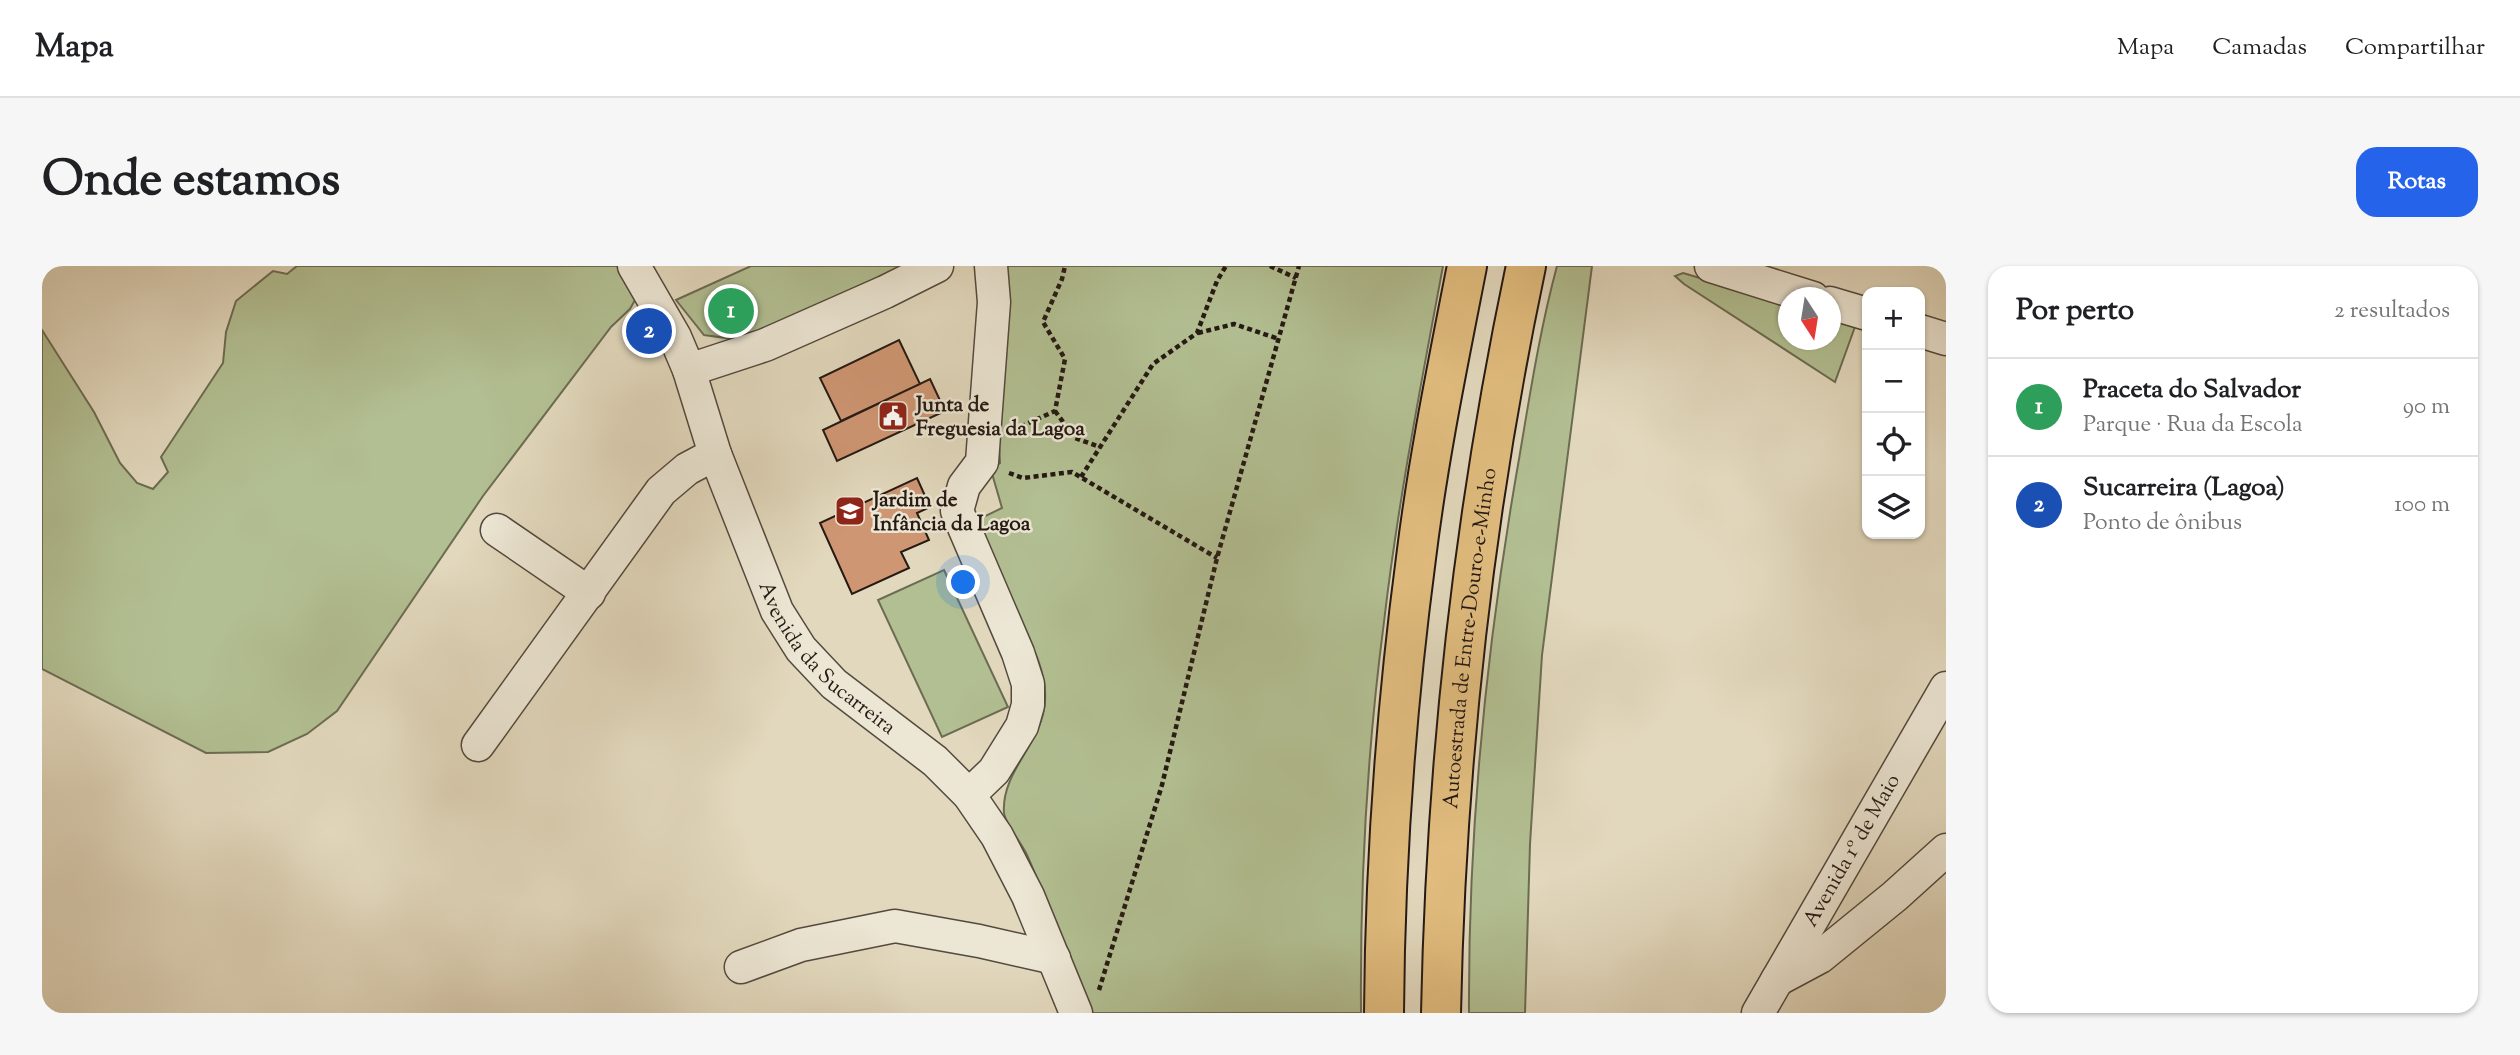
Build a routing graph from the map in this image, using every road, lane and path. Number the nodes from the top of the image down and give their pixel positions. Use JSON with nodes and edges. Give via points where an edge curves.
{"nodes":[{"id":1,"x":634,"y":266,"type":"edge"},
{"id":2,"x":937,"y":266,"type":"edge"},
{"id":3,"x":991,"y":266,"type":"edge"},
{"id":4,"x":1065,"y":266,"type":"edge"},
{"id":5,"x":1226,"y":266,"type":"edge"},
{"id":6,"x":1270,"y":266,"type":"edge"},
{"id":7,"x":1299,"y":266,"type":"edge"},
{"id":8,"x":1467,"y":266,"type":"edge"},
{"id":9,"x":1526,"y":266,"type":"edge"},
{"id":10,"x":1711,"y":266,"type":"edge"},
{"id":11,"x":1296,"y":278,"type":"junction"},
{"id":12,"x":1798,"y":284,"type":"edge"},
{"id":13,"x":1841,"y":306,"type":"edge"},
{"id":14,"x":1862,"y":313,"type":"edge"},
{"id":15,"x":1197,"y":333,"type":"junction"},
{"id":16,"x":1925,"y":333,"type":"edge"},
{"id":17,"x":1279,"y":339,"type":"junction"},
{"id":18,"x":1946,"y":339,"type":"edge"},
{"id":19,"x":689,"y":370,"type":"junction"},
{"id":20,"x":1055,"y":411,"type":"junction"},
{"id":21,"x":1100,"y":447,"type":"junction"},
{"id":22,"x":983,"y":453,"type":"junction"},
{"id":23,"x":715,"y":454,"type":"junction"},
{"id":24,"x":1081,"y":477,"type":"junction"},
{"id":25,"x":497,"y":530,"type":"dead end"},
{"id":26,"x":1217,"y":558,"type":"junction"},
{"id":27,"x":589,"y":593,"type":"junction"},
{"id":28,"x":1946,"y":688,"type":"edge"},
{"id":29,"x":478,"y":745,"type":"dead end"},
{"id":30,"x":969,"y":795,"type":"junction"},
{"id":31,"x":1946,"y":850,"type":"edge"},
{"id":32,"x":1054,"y":958,"type":"junction"},
{"id":33,"x":741,"y":967,"type":"dead end"},
{"id":34,"x":1776,"y":981,"type":"junction"},
{"id":35,"x":1086,"y":1007,"type":"edge"},
{"id":36,"x":1384,"y":1013,"type":"edge"},
{"id":37,"x":1441,"y":1013,"type":"edge"},
{"id":38,"x":1758,"y":1013,"type":"edge"}],
"edges":[{"from":1,"to":19,"type":"street","name":"Avenida da Sucarreira"},
{"from":2,"to":19,"type":"street","via":[[765,345]]},
{"from":3,"to":22,"type":"street","via":[[994,302]]},
{"from":4,"to":20,"type":"path","via":[[1043,322],[1065,359]]},
{"from":5,"to":15,"type":"path"},
{"from":6,"to":11,"type":"path"},
{"from":7,"to":11,"type":"path"},
{"from":8,"to":36,"type":"highway","via":[[1431,463],[1404,653],[1390,830]]},
{"from":9,"to":37,"type":"highway","name":"Autoestrada de Entre-Douro-e-Minho","via":[[1494,429],[1461,661],[1444,897]]},
{"from":10,"to":12,"type":"street"},
{"from":11,"to":17,"type":"path"},
{"from":13,"to":14,"type":"street"},
{"from":15,"to":17,"type":"path","via":[[1234,324]]},
{"from":15,"to":21,"type":"path","via":[[1153,364]]},
{"from":16,"to":18,"type":"street"},
{"from":17,"to":26,"type":"path"},
{"from":19,"to":23,"type":"street","name":"Avenida da Sucarreira"},
{"from":20,"to":21,"type":"path","via":[[1075,439]]},
{"from":20,"to":22,"type":"path"},
{"from":21,"to":24,"type":"path"},
{"from":22,"to":24,"type":"path","via":[[1023,478],[1072,472]]},
{"from":22,"to":30,"type":"street","via":[[964,486],[957,511],[1017,653],[1028,684],[1028,705],[1022,726],[994,771]]},
{"from":23,"to":27,"type":"street","via":[[661,491]]},
{"from":23,"to":30,"type":"street","name":"Avenida da Sucarreira","via":[[777,611],[801,649],[834,684],[935,761]]},
{"from":24,"to":26,"type":"path"},
{"from":25,"to":27,"type":"street"},
{"from":26,"to":35,"type":"path","via":[[1162,785]]},
{"from":27,"to":29,"type":"street"},
{"from":28,"to":34,"type":"street","name":"Avenida 1º de Maio"},
{"from":30,"to":32,"type":"street","name":"Avenida da Sucarreira","via":[[997,836]]},
{"from":31,"to":34,"type":"street","via":[[1820,957]]},
{"from":32,"to":33,"type":"street","via":[[895,926],[802,945]]},
{"from":32,"to":35,"type":"street","name":"Avenida da Sucarreira"},
{"from":34,"to":38,"type":"street","name":"Avenida 1º de Maio"}]}
